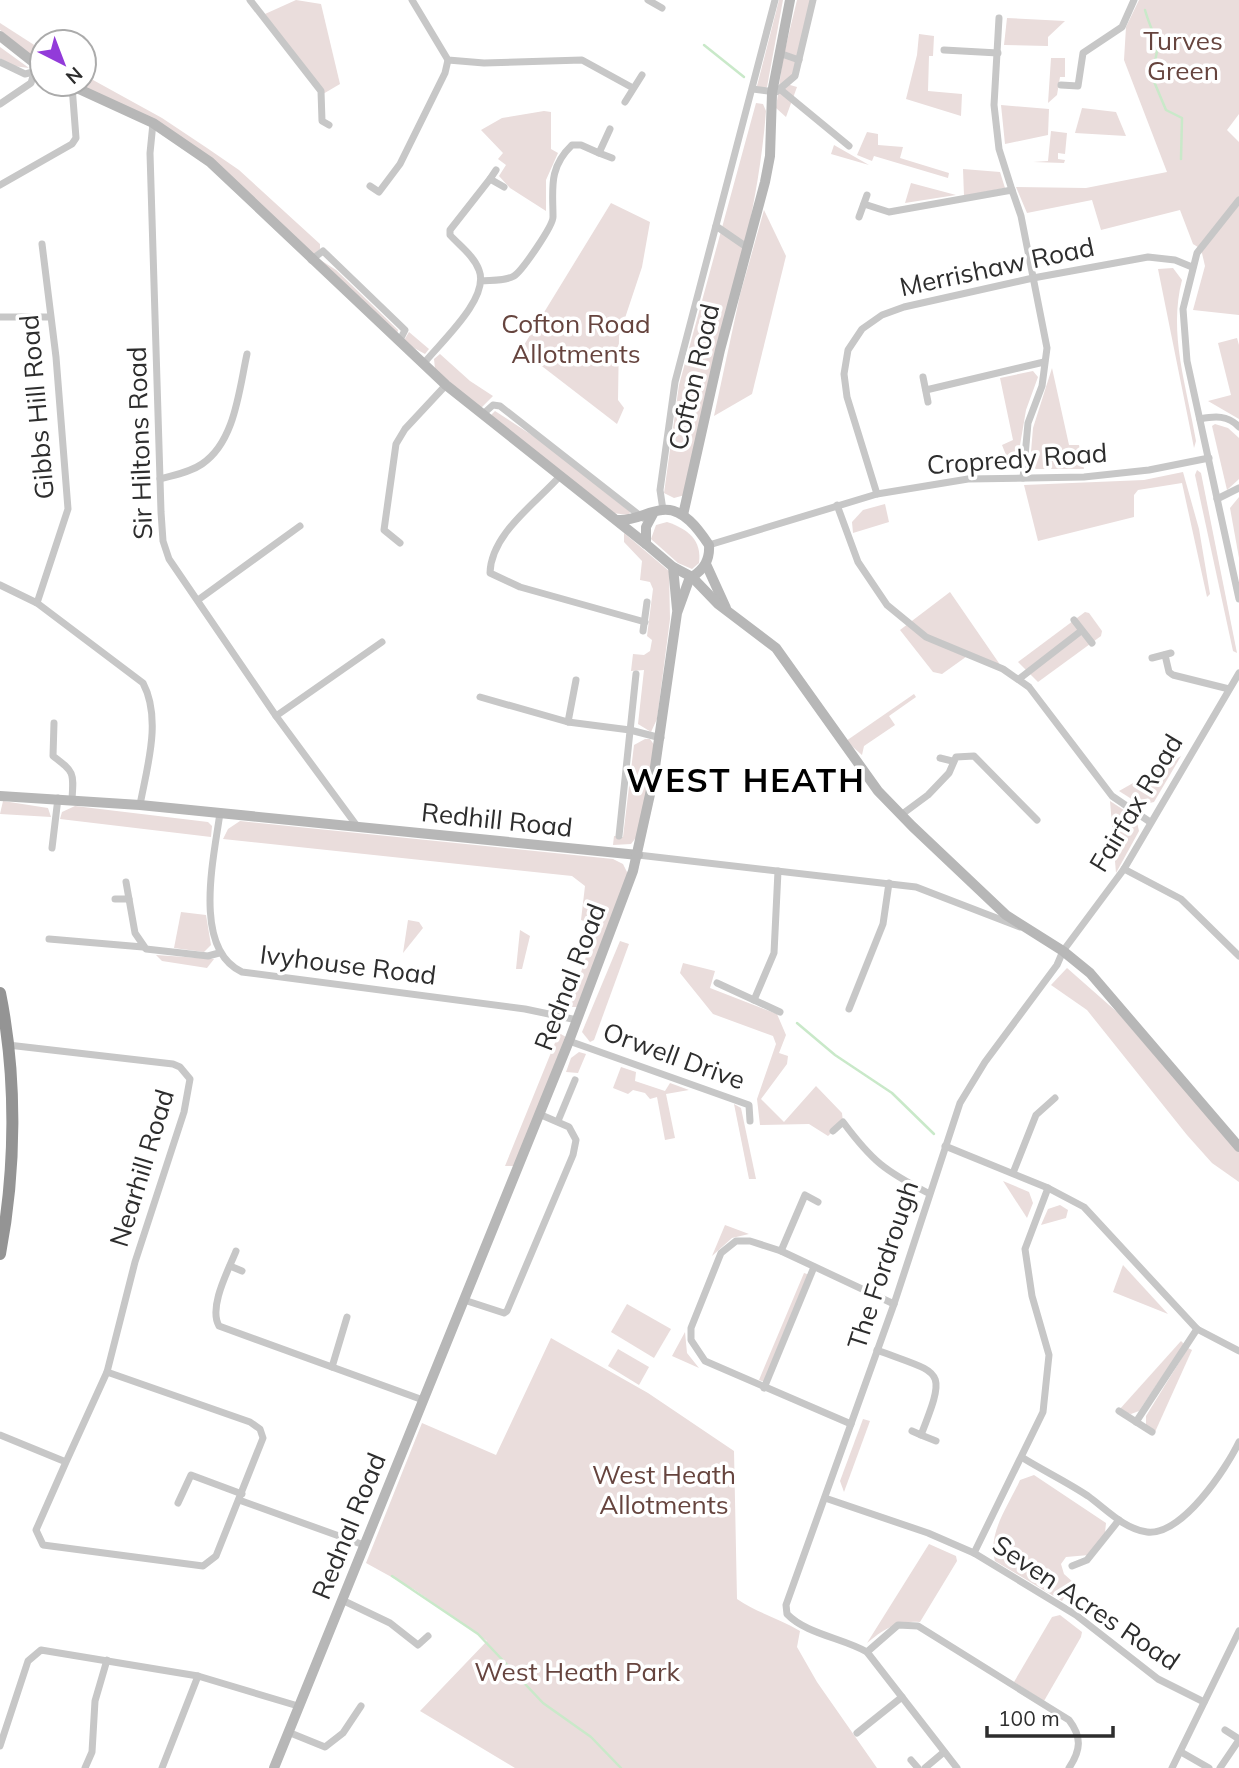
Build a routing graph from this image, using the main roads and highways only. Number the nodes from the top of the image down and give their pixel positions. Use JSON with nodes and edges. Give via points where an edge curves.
{"nodes":[{"id":1,"x":0,"y":993,"type":"edge"},
{"id":2,"x":0,"y":1254,"type":"edge"}],
"edges":[{"from":1,"to":2,"type":"highway","via":[[8,1045],[10,1177]]}]}
